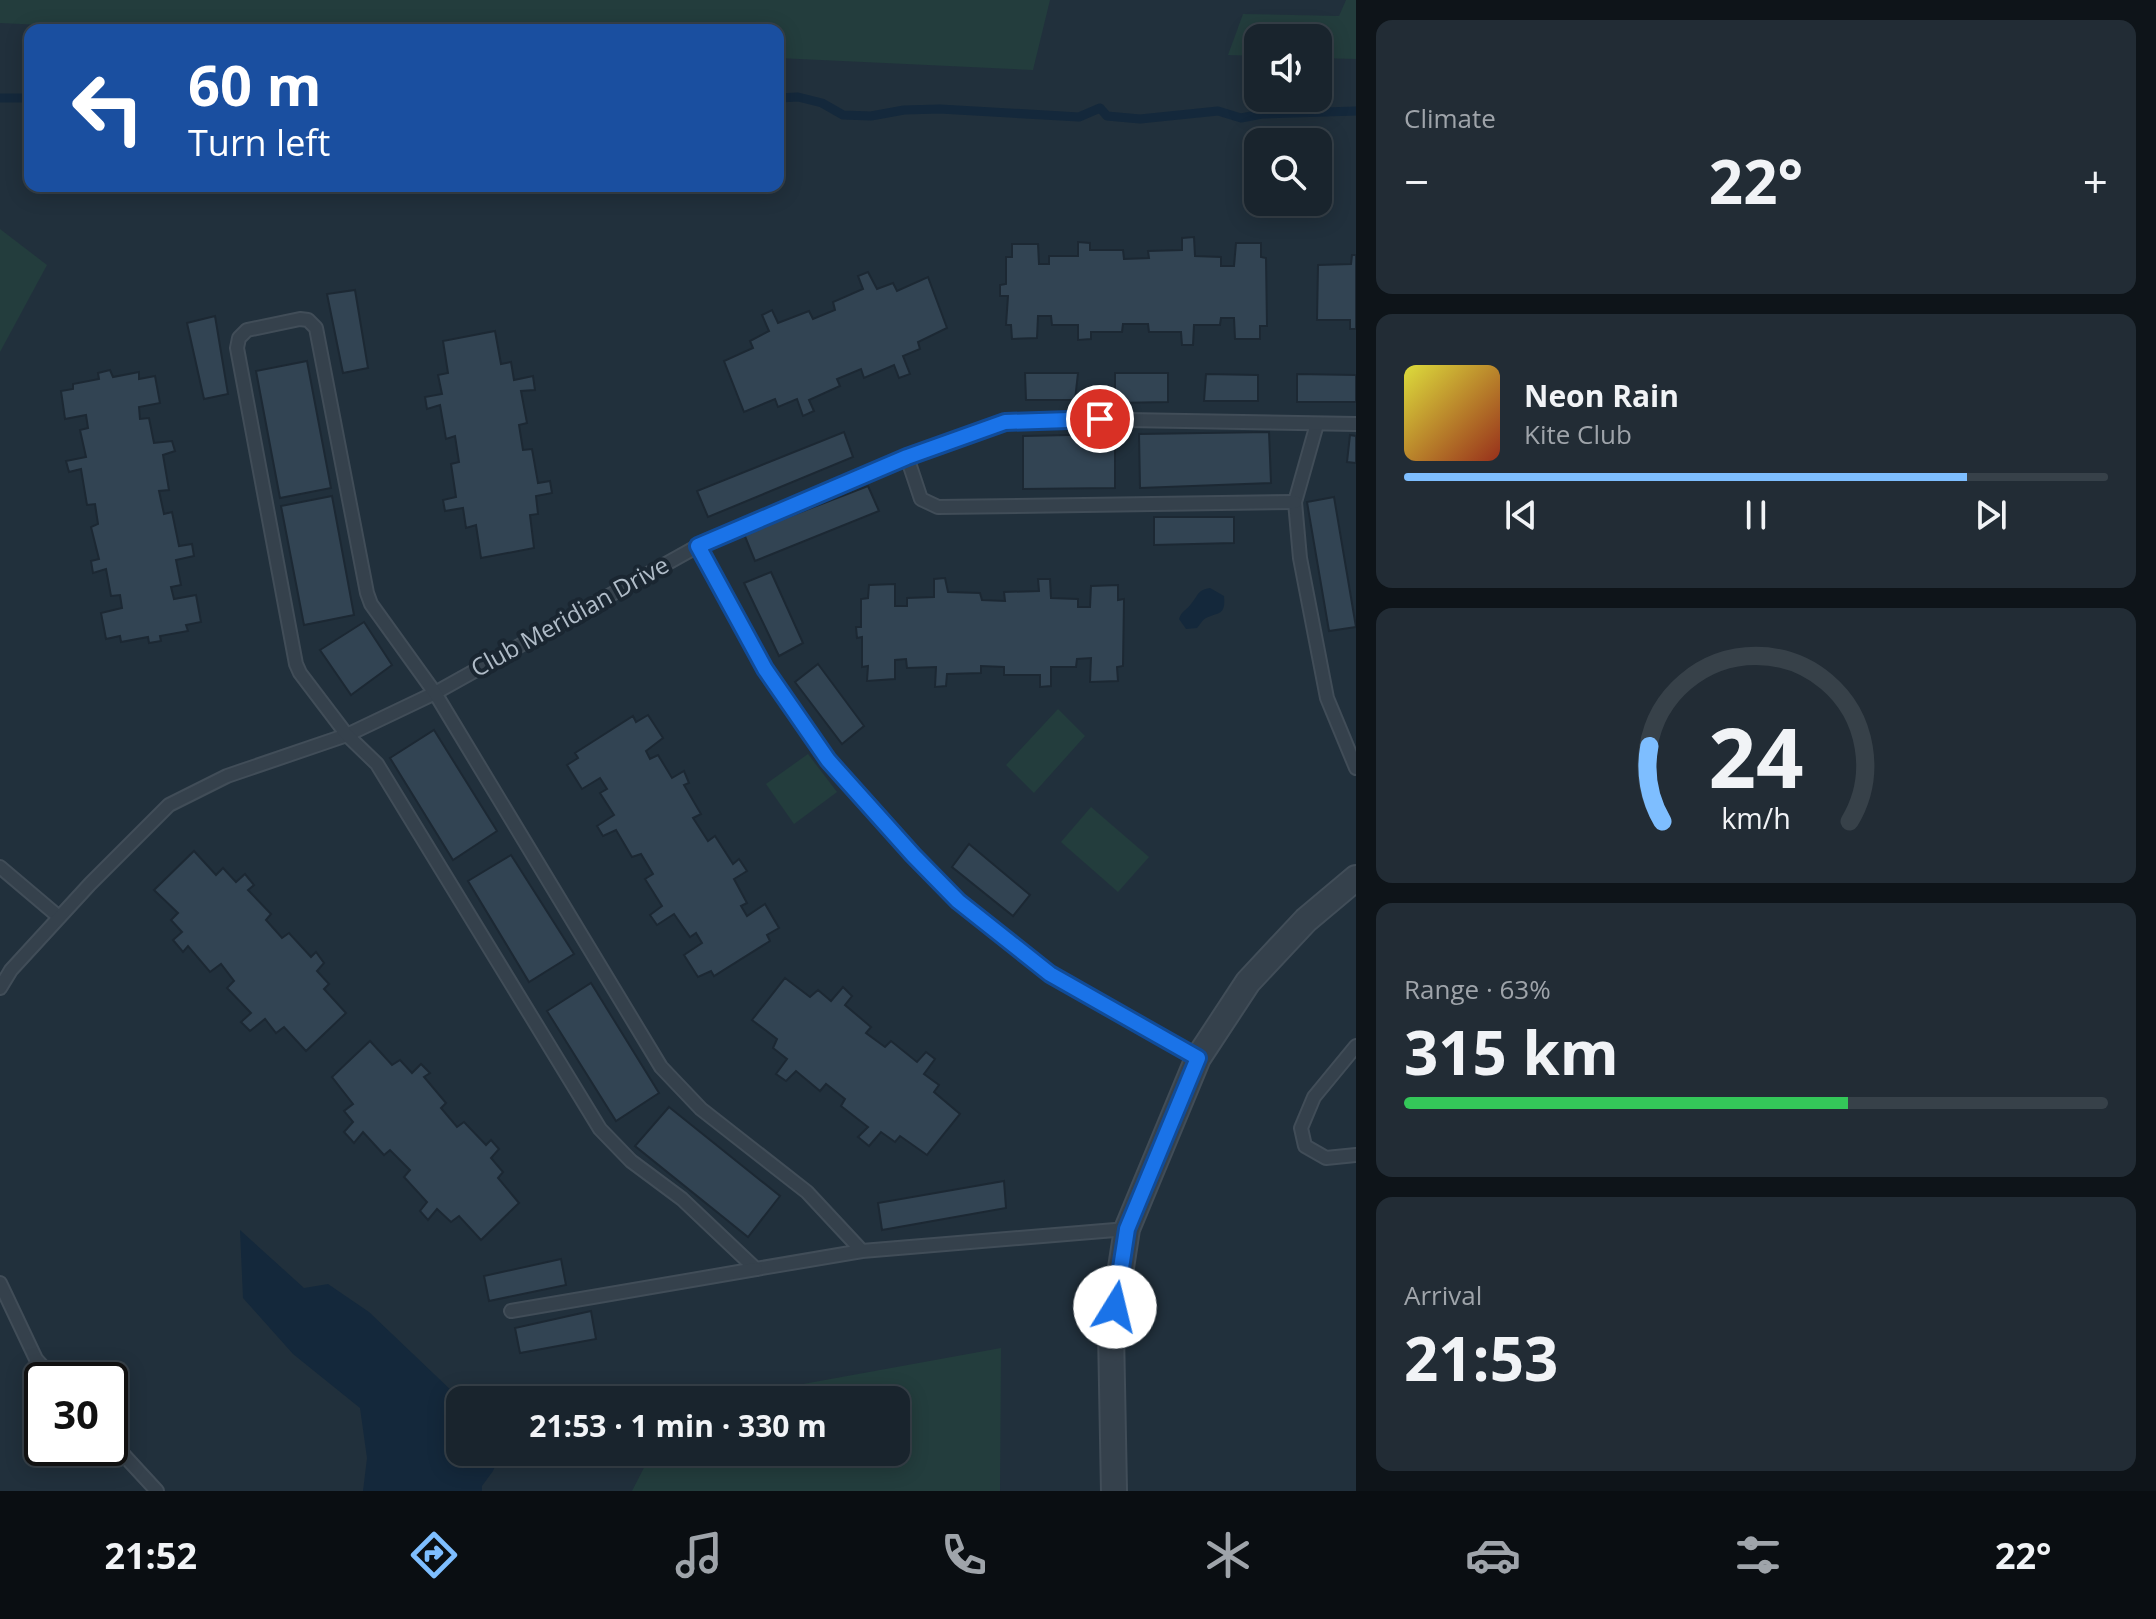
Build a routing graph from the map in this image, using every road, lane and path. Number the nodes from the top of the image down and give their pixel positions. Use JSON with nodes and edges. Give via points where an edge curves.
{"nodes":[{"id":1,"x":1317,"y":424,"type":"junction"},
{"id":2,"x":1356,"y":424,"type":"edge"},
{"id":3,"x":907,"y":457,"type":"junction"},
{"id":4,"x":1295,"y":502,"type":"junction"},
{"id":5,"x":698,"y":546,"type":"junction"},
{"id":6,"x":435,"y":693,"type":"junction"},
{"id":7,"x":347,"y":735,"type":"junction"},
{"id":8,"x":1356,"y":768,"type":"edge"},
{"id":9,"x":0,"y":867,"type":"edge"},
{"id":10,"x":1356,"y":878,"type":"edge"},
{"id":11,"x":59,"y":917,"type":"junction"},
{"id":12,"x":0,"y":988,"type":"edge"},
{"id":13,"x":1356,"y":1046,"type":"edge"},
{"id":14,"x":1198,"y":1058,"type":"junction"},
{"id":15,"x":1356,"y":1155,"type":"edge"},
{"id":16,"x":1127,"y":1229,"type":"junction"},
{"id":17,"x":862,"y":1251,"type":"junction"},
{"id":18,"x":756,"y":1269,"type":"junction"},
{"id":19,"x":0,"y":1283,"type":"edge"},
{"id":20,"x":511,"y":1311,"type":"dead end"},
{"id":21,"x":39,"y":1362,"type":"edge"},
{"id":22,"x":128,"y":1460,"type":"edge"},
{"id":23,"x":157,"y":1491,"type":"edge"},
{"id":24,"x":1114,"y":1491,"type":"edge"}],
"edges":[{"from":1,"to":2,"type":"lane","name":"Club Meridian Drive"},
{"from":1,"to":3,"type":"lane","name":"Club Meridian Drive","via":[[1005,422]]},
{"from":1,"to":4,"type":"lane"},
{"from":3,"to":4,"type":"lane","via":[[921,499],[938,507]]},
{"from":3,"to":5,"type":"lane","name":"Club Meridian Drive"},
{"from":4,"to":8,"type":"lane","via":[[1300,558],[1327,698]]},
{"from":5,"to":6,"type":"lane","name":"Club Meridian Drive"},
{"from":5,"to":14,"type":"lane","via":[[765,669],[828,760],[913,855],[958,901],[1050,974]]},
{"from":6,"to":7,"type":"lane","name":"Club Meridian Drive"},
{"from":6,"to":7,"type":"lane","via":[[367,593],[316,328],[300,319],[247,330],[237,348],[296,664]]},
{"from":6,"to":17,"type":"lane","via":[[661,1067],[701,1109],[807,1192]]},
{"from":7,"to":11,"type":"lane","name":"Club Meridian Drive","via":[[227,776],[169,805]]},
{"from":7,"to":18,"type":"lane","via":[[377,764],[600,1129]]},
{"from":9,"to":11,"type":"lane"},
{"from":10,"to":14,"type":"street","via":[[1306,920],[1248,982]]},
{"from":11,"to":12,"type":"lane","name":"Club Meridian Drive"},
{"from":13,"to":15,"type":"lane","via":[[1314,1097],[1301,1128],[1305,1146],[1326,1158]]},
{"from":14,"to":16,"type":"street"},
{"from":16,"to":17,"type":"lane"},
{"from":16,"to":24,"type":"street","via":[[1111,1332]]},
{"from":17,"to":18,"type":"lane"},
{"from":18,"to":20,"type":"lane"},
{"from":19,"to":21,"type":"lane"},
{"from":22,"to":23,"type":"lane"}]}
